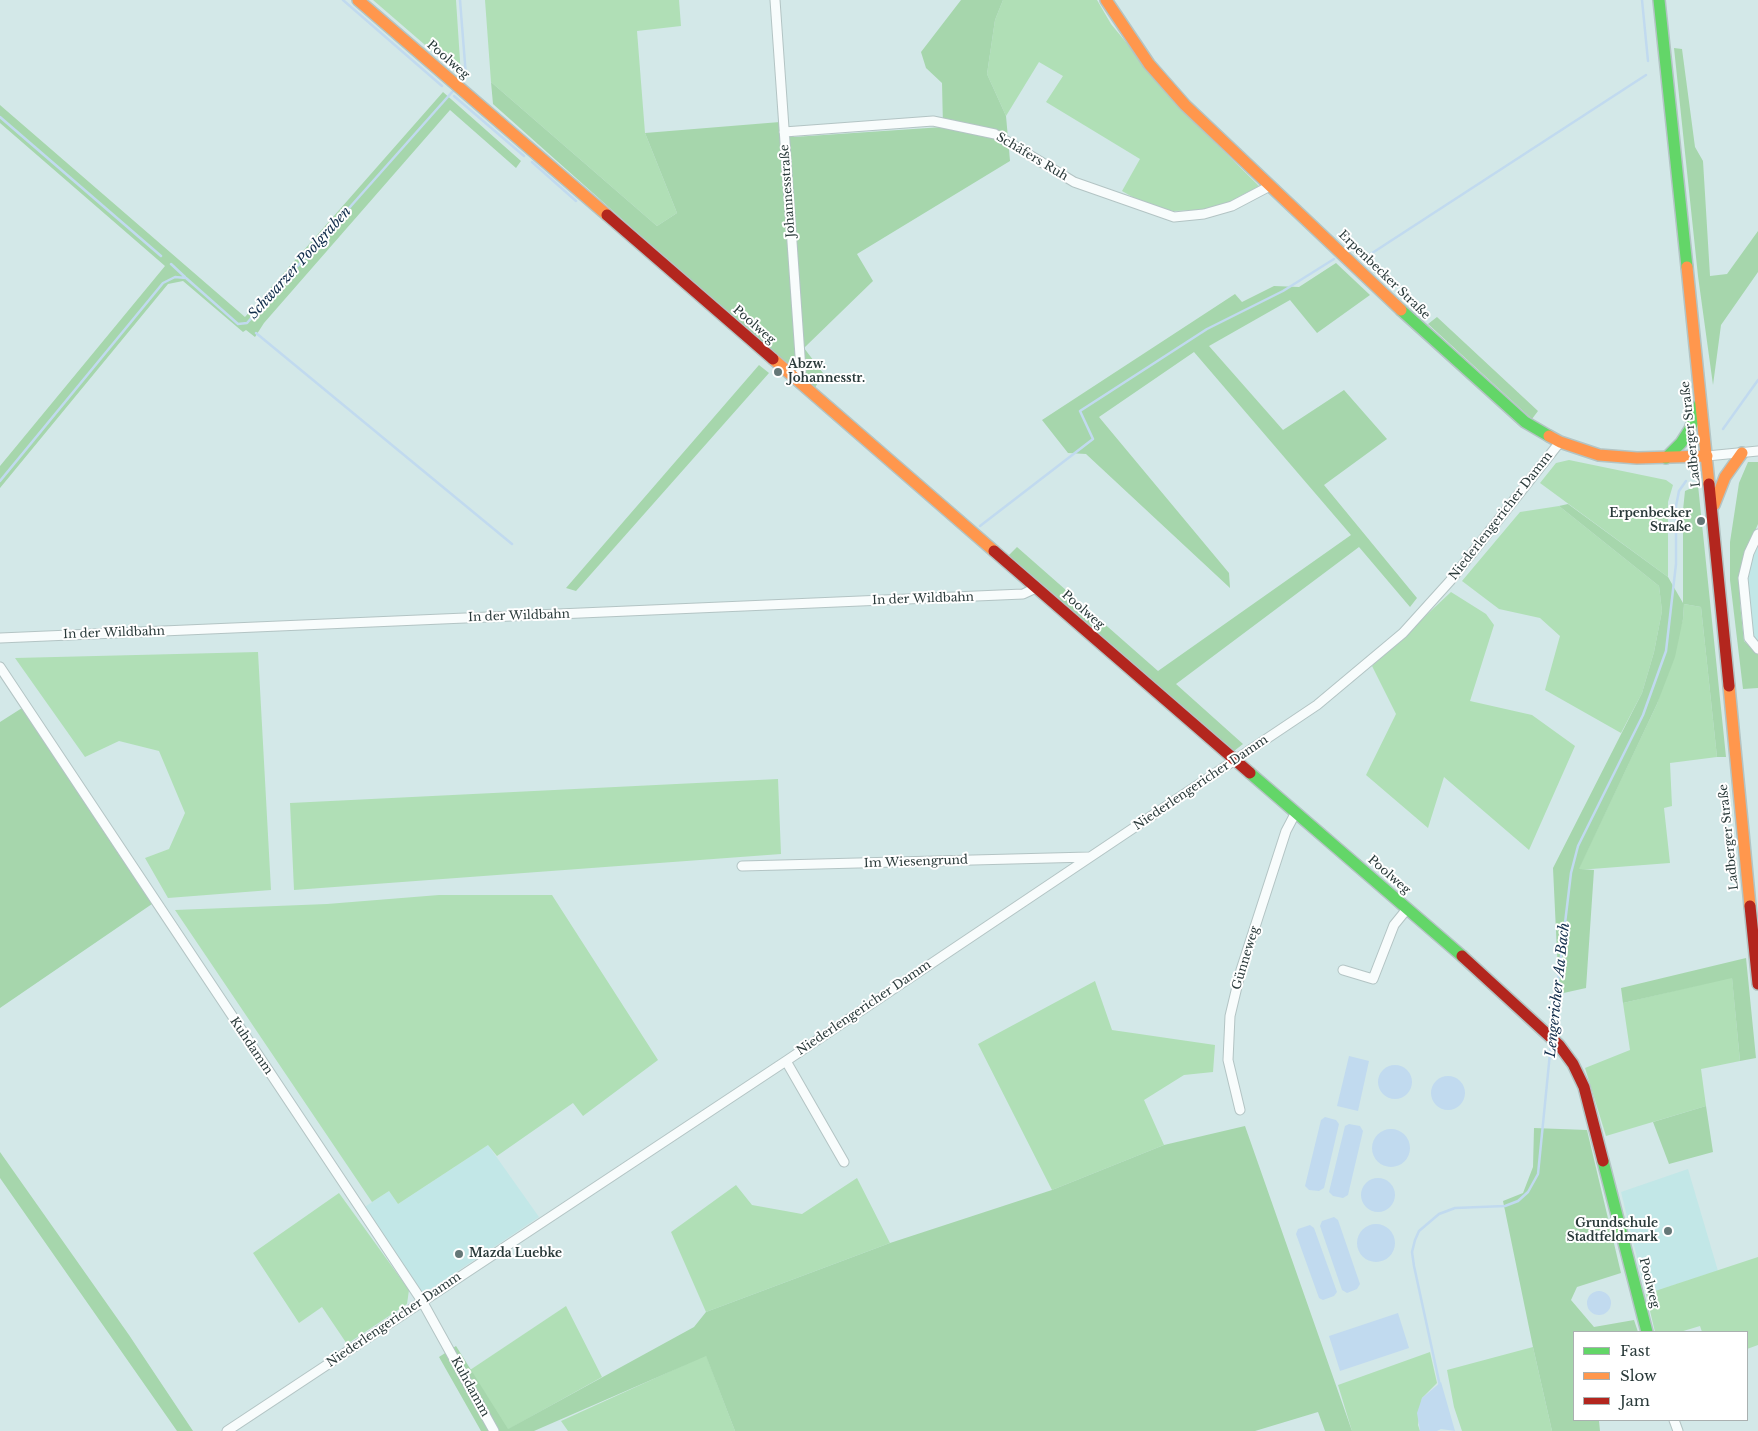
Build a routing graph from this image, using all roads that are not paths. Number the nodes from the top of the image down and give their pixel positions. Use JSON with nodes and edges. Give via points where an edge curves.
{"nodes":[{"id":1,"x":358,"y":0,"type":"edge"},
{"id":2,"x":774,"y":0,"type":"edge"},
{"id":3,"x":1106,"y":0,"type":"edge"},
{"id":4,"x":1659,"y":0,"type":"edge"},
{"id":5,"x":784,"y":132,"type":"junction"},
{"id":6,"x":1270,"y":186,"type":"junction"},
{"id":7,"x":798,"y":382,"type":"junction"},
{"id":8,"x":1701,"y":399,"type":"junction"},
{"id":9,"x":1560,"y":442,"type":"junction"},
{"id":10,"x":1758,"y":451,"type":"edge"},
{"id":11,"x":1742,"y":453,"type":"junction"},
{"id":12,"x":1707,"y":456,"type":"junction"},
{"id":13,"x":1666,"y":458,"type":"junction"},
{"id":14,"x":1712,"y":512,"type":"junction"},
{"id":15,"x":1758,"y":534,"type":"edge"},
{"id":16,"x":1036,"y":588,"type":"junction"},
{"id":17,"x":0,"y":638,"type":"edge"},
{"id":18,"x":1758,"y":649,"type":"edge"},
{"id":19,"x":0,"y":667,"type":"edge"},
{"id":20,"x":1237,"y":760,"type":"junction"},
{"id":21,"x":1296,"y":812,"type":"junction"},
{"id":22,"x":1090,"y":857,"type":"junction"},
{"id":23,"x":742,"y":866,"type":"dead end"},
{"id":24,"x":1406,"y":909,"type":"junction"},
{"id":25,"x":1343,"y":970,"type":"dead end"},
{"id":26,"x":1758,"y":984,"type":"edge"},
{"id":27,"x":786,"y":1061,"type":"junction"},
{"id":28,"x":1240,"y":1110,"type":"dead end"},
{"id":29,"x":844,"y":1162,"type":"dead end"},
{"id":30,"x":422,"y":1301,"type":"junction"},
{"id":31,"x":1647,"y":1331,"type":"edge"},
{"id":32,"x":227,"y":1431,"type":"edge"},
{"id":33,"x":494,"y":1431,"type":"edge"}],
"edges":[{"from":1,"to":7,"type":"main road","name":"Poolweg"},
{"from":2,"to":5,"type":"street","name":"Johannesstraße"},
{"from":3,"to":6,"type":"main road","name":"Erpenbecker Straße","via":[[1149,64],[1185,105]]},
{"from":4,"to":8,"type":"main road","name":"Ladberger Straße"},
{"from":5,"to":6,"type":"street","name":"Schäfers Ruh","via":[[933,122],[995,134],[1074,182],[1174,217],[1204,214],[1232,206]]},
{"from":5,"to":7,"type":"street","name":"Johannesstraße","via":[[801,370]]},
{"from":6,"to":9,"type":"main road","name":"Erpenbecker Straße","via":[[1488,390],[1525,422]]},
{"from":7,"to":16,"type":"main road","name":"Poolweg"},
{"from":8,"to":12,"type":"main road","name":"Ladberger Straße"},
{"from":8,"to":13,"type":"main road","via":[[1690,429]]},
{"from":9,"to":13,"type":"main road","name":"Erpenbecker Straße","via":[[1606,456]]},
{"from":9,"to":20,"type":"street","name":"Niederlengericher Damm","via":[[1450,581],[1404,633],[1317,705]]},
{"from":10,"to":11,"type":"street"},
{"from":11,"to":12,"type":"street"},
{"from":11,"to":14,"type":"main road","via":[[1725,477]]},
{"from":12,"to":13,"type":"main road","name":"Erpenbecker Straße"},
{"from":12,"to":14,"type":"main road","name":"Ladberger Straße"},
{"from":14,"to":26,"type":"main road","name":"Ladberger Straße"},
{"from":15,"to":18,"type":"street","via":[[1743,578],[1749,638]]},
{"from":16,"to":17,"type":"street","name":"In der Wildbahn","via":[[1014,595]]},
{"from":16,"to":20,"type":"main road","name":"Poolweg"},
{"from":19,"to":30,"type":"street","name":"Kuhdamm"},
{"from":20,"to":21,"type":"main road","name":"Poolweg"},
{"from":20,"to":22,"type":"street","name":"Niederlengericher Damm"},
{"from":21,"to":24,"type":"main road","name":"Poolweg"},
{"from":21,"to":28,"type":"street","name":"Günneweg","via":[[1286,831],[1241,970],[1230,1016],[1228,1060]]},
{"from":22,"to":23,"type":"street","name":"Im Wiesengrund"},
{"from":22,"to":27,"type":"street","name":"Niederlengericher Damm"},
{"from":24,"to":25,"type":"street","via":[[1394,925],[1373,979]]},
{"from":24,"to":31,"type":"main road","name":"Poolweg","via":[[1543,1029],[1573,1064],[1584,1087]]},
{"from":27,"to":29,"type":"street","name":"Niederlengericher Damm"},
{"from":27,"to":30,"type":"street","name":"Niederlengericher Damm"},
{"from":30,"to":32,"type":"street","name":"Niederlengericher Damm"},
{"from":30,"to":33,"type":"street","name":"Kuhdamm"}]}
